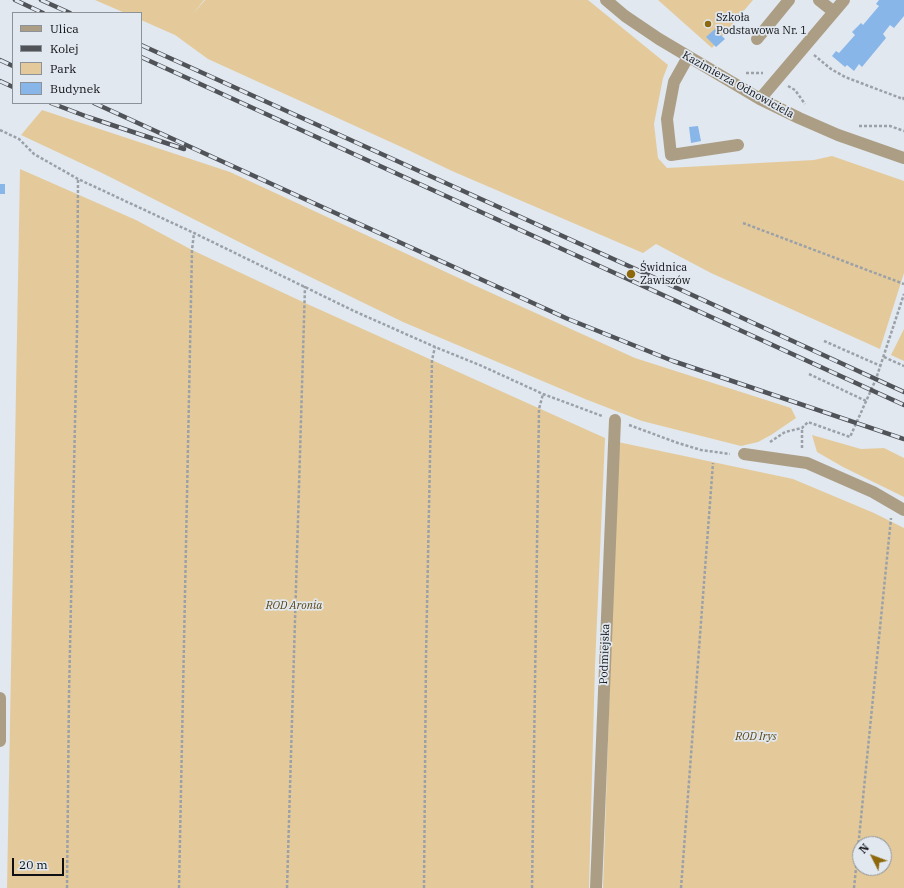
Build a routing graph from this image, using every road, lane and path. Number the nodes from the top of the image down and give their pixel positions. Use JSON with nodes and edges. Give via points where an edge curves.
{"nodes":[{"id":1,"x":606,"y":0,"type":"edge"},
{"id":2,"x":789,"y":0,"type":"edge"},
{"id":3,"x":819,"y":0,"type":"edge"},
{"id":4,"x":844,"y":0,"type":"edge"},
{"id":5,"x":834,"y":12,"type":"junction"},
{"id":6,"x":757,"y":39,"type":"dead end"},
{"id":7,"x":810,"y":52,"type":"dead end"},
{"id":8,"x":688,"y":57,"type":"junction"},
{"id":9,"x":904,"y":97,"type":"edge"},
{"id":10,"x":760,"y":99,"type":"junction"},
{"id":11,"x":0,"y":130,"type":"edge"},
{"id":12,"x":738,"y":145,"type":"dead end"},
{"id":13,"x":902,"y":153,"type":"edge"},
{"id":14,"x":78,"y":179,"type":"junction"},
{"id":15,"x":743,"y":223,"type":"dead end"},
{"id":16,"x":194,"y":232,"type":"junction"},
{"id":17,"x":904,"y":284,"type":"edge"},
{"id":18,"x":305,"y":286,"type":"junction"},
{"id":19,"x":904,"y":294,"type":"edge"},
{"id":20,"x":824,"y":341,"type":"dead end"},
{"id":21,"x":435,"y":347,"type":"junction"},
{"id":22,"x":884,"y":357,"type":"junction"},
{"id":23,"x":881,"y":366,"type":"junction"},
{"id":24,"x":904,"y":366,"type":"edge"},
{"id":25,"x":809,"y":374,"type":"dead end"},
{"id":26,"x":543,"y":394,"type":"junction"},
{"id":27,"x":866,"y":401,"type":"junction"},
{"id":28,"x":615,"y":420,"type":"junction"},
{"id":29,"x":768,"y":443,"type":"dead end"},
{"id":30,"x":744,"y":454,"type":"joint"},
{"id":31,"x":713,"y":463,"type":"dead end"},
{"id":32,"x":900,"y":508,"type":"edge"},
{"id":33,"x":0,"y":698,"type":"edge"},
{"id":34,"x":0,"y":741,"type":"edge"},
{"id":35,"x":67,"y":888,"type":"edge"},
{"id":36,"x":179,"y":888,"type":"edge"},
{"id":37,"x":287,"y":888,"type":"edge"},
{"id":38,"x":424,"y":888,"type":"edge"},
{"id":39,"x":532,"y":888,"type":"edge"},
{"id":40,"x":596,"y":888,"type":"edge"},
{"id":41,"x":681,"y":888,"type":"edge"},
{"id":42,"x":854,"y":888,"type":"edge"}],
"edges":[{"from":1,"to":8,"type":"street","name":"Kazimierza Odnowiciela","via":[[642,28]]},
{"from":2,"to":6,"type":"street"},
{"from":3,"to":5,"type":"street"},
{"from":4,"to":5,"type":"street"},
{"from":5,"to":10,"type":"street"},
{"from":7,"to":9,"type":"path","via":[[831,70],[845,77]]},
{"from":8,"to":10,"type":"street","name":"Kazimierza Odnowiciela"},
{"from":8,"to":12,"type":"street","via":[[674,82],[666,119],[671,155]]},
{"from":10,"to":13,"type":"street","name":"Kazimierza Odnowiciela","via":[[838,135]]},
{"from":11,"to":14,"type":"path","via":[[19,139],[34,154]]},
{"from":14,"to":16,"type":"path"},
{"from":14,"to":35,"type":"path"},
{"from":15,"to":17,"type":"path"},
{"from":16,"to":18,"type":"path"},
{"from":16,"to":36,"type":"path"},
{"from":18,"to":21,"type":"path"},
{"from":18,"to":37,"type":"path"},
{"from":19,"to":22,"type":"path"},
{"from":20,"to":23,"type":"path"},
{"from":21,"to":26,"type":"path"},
{"from":21,"to":38,"type":"path","via":[[432,360],[426,632]]},
{"from":22,"to":23,"type":"path"},
{"from":22,"to":24,"type":"path"},
{"from":23,"to":27,"type":"path"},
{"from":25,"to":27,"type":"path"},
{"from":26,"to":28,"type":"path"},
{"from":26,"to":39,"type":"path","via":[[538,409]]},
{"from":27,"to":29,"type":"path","via":[[850,437],[808,422],[802,428],[786,432]]},
{"from":28,"to":30,"type":"path","via":[[701,450]]},
{"from":28,"to":40,"type":"street","name":"Podmiejska"},
{"from":30,"to":32,"type":"street","via":[[807,463],[873,492]]},
{"from":31,"to":41,"type":"path"},
{"from":32,"to":42,"type":"path","via":[[890,521]]},
{"from":33,"to":34,"type":"street"}]}
